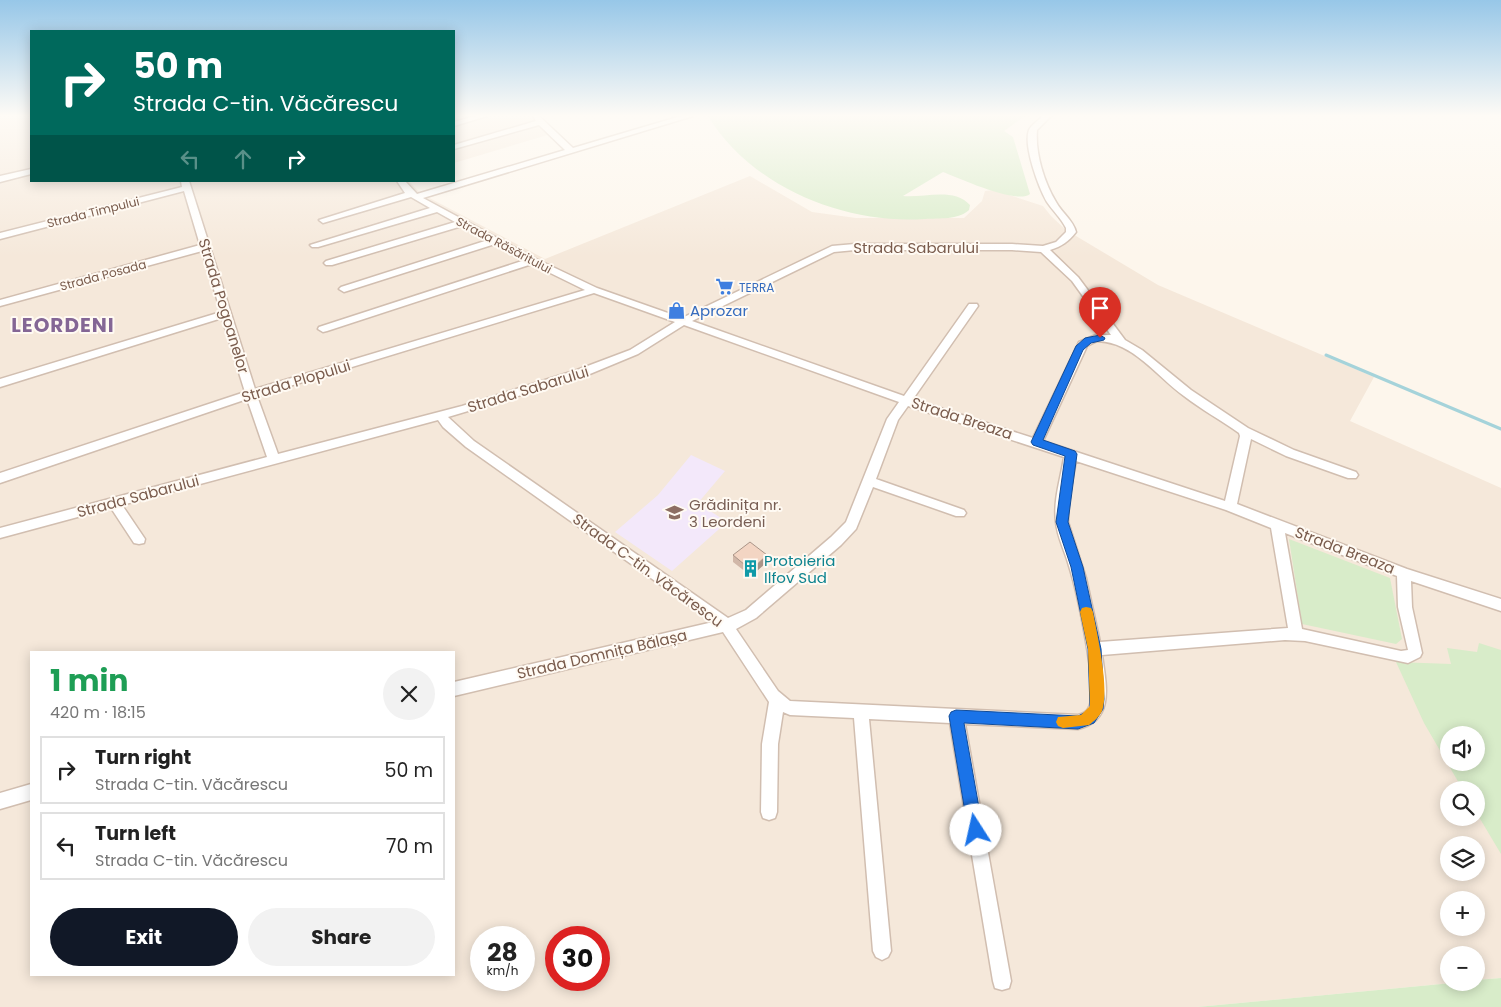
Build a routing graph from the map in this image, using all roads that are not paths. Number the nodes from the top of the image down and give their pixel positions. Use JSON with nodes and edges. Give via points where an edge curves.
{"nodes":[{"id":1,"x":526,"y":163,"type":"edge"},
{"id":2,"x":1038,"y":163,"type":"edge"},
{"id":3,"x":30,"y":172,"type":"edge"},
{"id":4,"x":0,"y":179,"type":"edge"},
{"id":5,"x":402,"y":182,"type":"edge"},
{"id":6,"x":186,"y":185,"type":"edge"},
{"id":7,"x":414,"y":196,"type":"junction"},
{"id":8,"x":438,"y":209,"type":"junction"},
{"id":9,"x":323,"y":220,"type":"dead end"},
{"id":10,"x":462,"y":223,"type":"junction"},
{"id":11,"x":0,"y":236,"type":"edge"},
{"id":12,"x":496,"y":241,"type":"junction"},
{"id":13,"x":315,"y":245,"type":"dead end"},
{"id":14,"x":205,"y":247,"type":"junction"},
{"id":15,"x":1044,"y":248,"type":"junction"},
{"id":16,"x":533,"y":261,"type":"junction"},
{"id":17,"x":329,"y":263,"type":"dead end"},
{"id":18,"x":344,"y":288,"type":"dead end"},
{"id":19,"x":594,"y":290,"type":"junction"},
{"id":20,"x":0,"y":303,"type":"edge"},
{"id":21,"x":973,"y":306,"type":"dead end"},
{"id":22,"x":226,"y":314,"type":"junction"},
{"id":23,"x":682,"y":322,"type":"junction"},
{"id":24,"x":323,"y":328,"type":"dead end"},
{"id":25,"x":1121,"y":342,"type":"junction"},
{"id":26,"x":0,"y":382,"type":"edge"},
{"id":27,"x":251,"y":394,"type":"junction"},
{"id":28,"x":907,"y":401,"type":"junction"},
{"id":29,"x":441,"y":415,"type":"junction"},
{"id":30,"x":1244,"y":431,"type":"junction"},
{"id":31,"x":1037,"y":442,"type":"junction"},
{"id":32,"x":1071,"y":454,"type":"junction"},
{"id":33,"x":274,"y":459,"type":"junction"},
{"id":34,"x":1352,"y":475,"type":"dead end"},
{"id":35,"x":0,"y":478,"type":"edge"},
{"id":36,"x":870,"y":481,"type":"junction"},
{"id":37,"x":114,"y":503,"type":"junction"},
{"id":38,"x":1230,"y":507,"type":"junction"},
{"id":39,"x":960,"y":513,"type":"dead end"},
{"id":40,"x":1277,"y":524,"type":"junction"},
{"id":41,"x":0,"y":533,"type":"edge"},
{"id":42,"x":139,"y":539,"type":"dead end"},
{"id":43,"x":1404,"y":574,"type":"junction"},
{"id":44,"x":1501,"y":605,"type":"edge"},
{"id":45,"x":726,"y":625,"type":"junction"},
{"id":46,"x":1296,"y":634,"type":"junction"},
{"id":47,"x":1094,"y":649,"type":"junction"},
{"id":48,"x":455,"y":689,"type":"edge"},
{"id":49,"x":777,"y":701,"type":"junction"},
{"id":50,"x":860,"y":711,"type":"junction"},
{"id":51,"x":956,"y":716,"type":"junction"},
{"id":52,"x":30,"y":792,"type":"edge"},
{"id":53,"x":0,"y":801,"type":"edge"},
{"id":54,"x":769,"y":812,"type":"dead end"},
{"id":55,"x":882,"y":951,"type":"dead end"},
{"id":56,"x":1002,"y":981,"type":"dead end"}],
"edges":[{"from":1,"to":7,"type":"street"},
{"from":2,"to":15,"type":"street","name":"Strada Sabarului","via":[[1048,196],[1071,232],[1059,244]]},
{"from":3,"to":4,"type":"street"},
{"from":5,"to":7,"type":"street","name":"Strada Răsăritului"},
{"from":6,"to":11,"type":"street","name":"Strada Timpului"},
{"from":6,"to":14,"type":"street","name":"Strada Pogoanelor"},
{"from":7,"to":8,"type":"street","name":"Strada Răsăritului"},
{"from":7,"to":9,"type":"street"},
{"from":8,"to":10,"type":"street","name":"Strada Răsăritului"},
{"from":8,"to":13,"type":"street"},
{"from":10,"to":12,"type":"street","name":"Strada Răsăritului"},
{"from":10,"to":17,"type":"street"},
{"from":12,"to":16,"type":"street","name":"Strada Răsăritului"},
{"from":12,"to":18,"type":"street"},
{"from":14,"to":20,"type":"street","name":"Strada Posada"},
{"from":14,"to":22,"type":"street","name":"Strada Pogoanelor"},
{"from":15,"to":23,"type":"street","name":"Strada Sabarului","via":[[832,249]]},
{"from":15,"to":25,"type":"street","via":[[1074,279]]},
{"from":16,"to":19,"type":"street","name":"Strada Răsăritului"},
{"from":16,"to":24,"type":"street"},
{"from":19,"to":23,"type":"street","name":"Strada Breaza"},
{"from":19,"to":27,"type":"street","name":"Strada Plopului"},
{"from":21,"to":28,"type":"street","name":"Strada Domnița Bălașa"},
{"from":22,"to":26,"type":"street"},
{"from":22,"to":27,"type":"street","name":"Strada Pogoanelor"},
{"from":23,"to":28,"type":"street","name":"Strada Breaza"},
{"from":23,"to":29,"type":"street","name":"Strada Sabarului","via":[[644,346],[608,363]]},
{"from":25,"to":30,"type":"street","via":[[1135,349],[1184,391]]},
{"from":25,"to":31,"type":"street","via":[[1094,338],[1079,348]]},
{"from":27,"to":33,"type":"street","name":"Strada Pogoanelor"},
{"from":27,"to":35,"type":"street","name":"Strada Plopului"},
{"from":28,"to":31,"type":"street","name":"Strada Breaza"},
{"from":28,"to":36,"type":"street","name":"Strada Domnița Bălașa","via":[[890,423]]},
{"from":29,"to":33,"type":"street","name":"Strada Sabarului"},
{"from":29,"to":45,"type":"street","name":"Strada C-tin. Văcărescu","via":[[470,444]]},
{"from":30,"to":34,"type":"street","via":[[1290,453]]},
{"from":30,"to":38,"type":"street","via":[[1246,436]]},
{"from":31,"to":32,"type":"street","name":"Strada Breaza"},
{"from":32,"to":38,"type":"street","name":"Strada Breaza"},
{"from":32,"to":47,"type":"street","via":[[1062,522],[1077,567]]},
{"from":33,"to":37,"type":"street","name":"Strada Sabarului"},
{"from":36,"to":39,"type":"street"},
{"from":36,"to":45,"type":"street","name":"Strada Domnița Bălașa","via":[[857,514],[844,534],[752,614]]},
{"from":37,"to":41,"type":"street","name":"Strada Sabarului"},
{"from":37,"to":42,"type":"street"},
{"from":38,"to":40,"type":"street","name":"Strada Breaza"},
{"from":40,"to":43,"type":"street","name":"Strada Breaza"},
{"from":40,"to":46,"type":"street"},
{"from":43,"to":44,"type":"street","name":"Strada Breaza"},
{"from":43,"to":46,"type":"street","via":[[1405,607],[1415,649],[1412,656],[1390,655]]},
{"from":45,"to":48,"type":"street","name":"Strada Domnița Bălașa"},
{"from":45,"to":49,"type":"street","name":"Strada C-tin. Văcărescu"},
{"from":46,"to":47,"type":"street"},
{"from":47,"to":51,"type":"street","via":[[1097,704],[1093,714],[1084,721]]},
{"from":49,"to":50,"type":"street","via":[[790,708]]},
{"from":49,"to":54,"type":"street","via":[[770,744]]},
{"from":50,"to":51,"type":"street"},
{"from":50,"to":55,"type":"street"},
{"from":51,"to":56,"type":"street"},
{"from":52,"to":53,"type":"street"}]}
